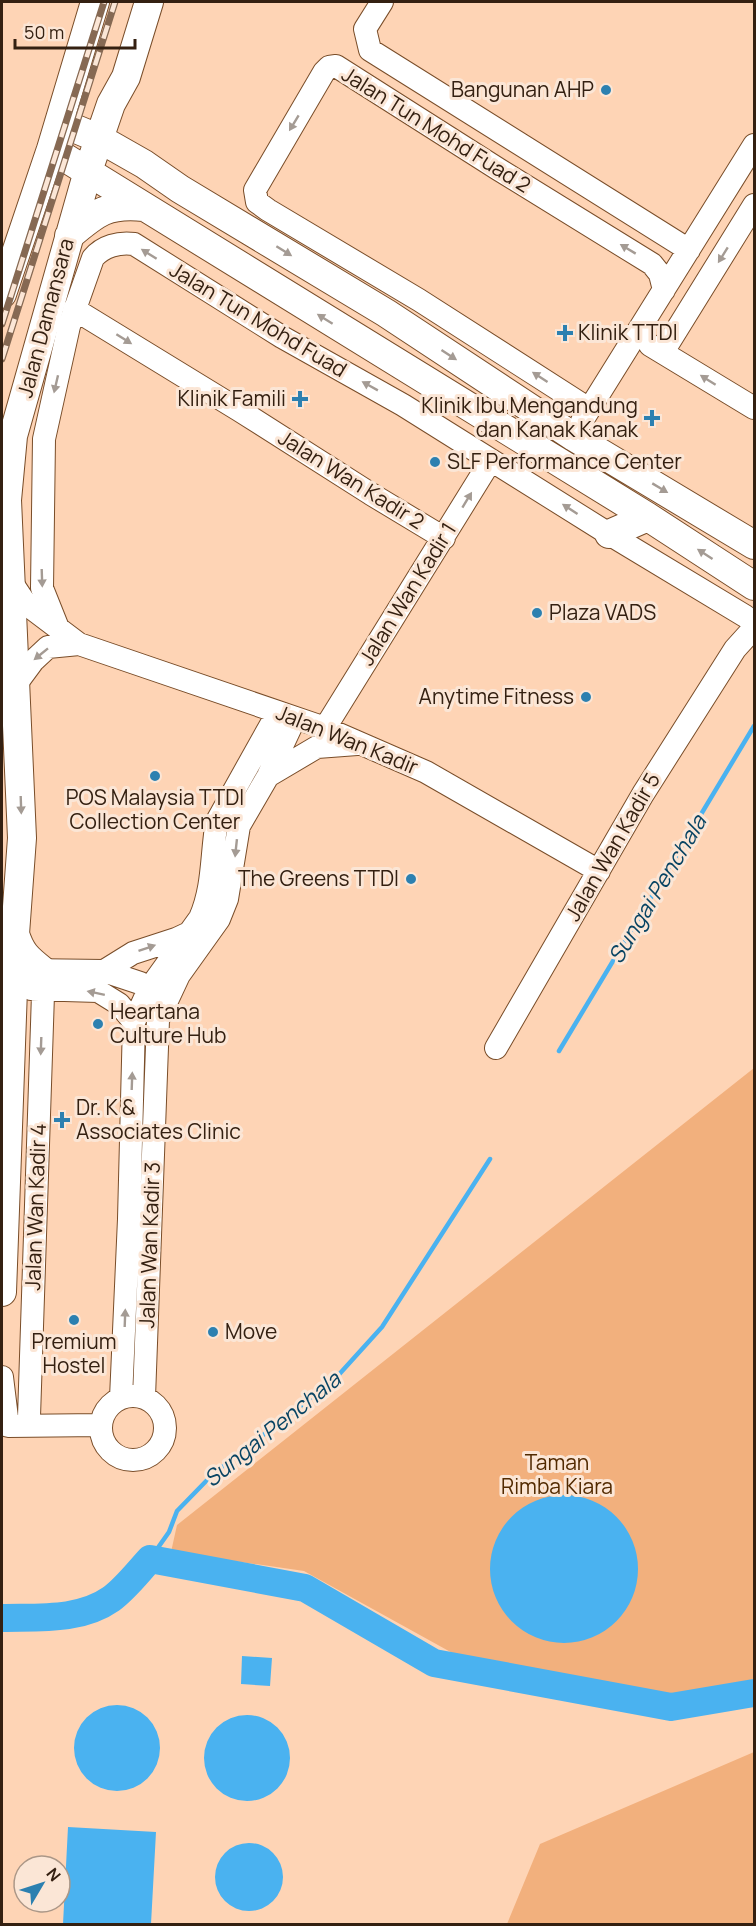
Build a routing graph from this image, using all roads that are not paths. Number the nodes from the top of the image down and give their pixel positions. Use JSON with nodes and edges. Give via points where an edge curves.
{"nodes":[{"id":1,"x":78,"y":2,"type":"edge"},
{"id":2,"x":95,"y":2,"type":"edge"},
{"id":3,"x":149,"y":2,"type":"edge"},
{"id":4,"x":382,"y":2,"type":"edge"},
{"id":5,"x":126,"y":77,"type":"junction"},
{"id":6,"x":479,"y":119,"type":"junction"},
{"id":7,"x":60,"y":122,"type":"junction"},
{"id":8,"x":100,"y":139,"type":"junction"},
{"id":9,"x":754,"y":144,"type":"edge"},
{"id":10,"x":462,"y":147,"type":"junction"},
{"id":11,"x":51,"y":149,"type":"junction"},
{"id":12,"x":144,"y":164,"type":"junction"},
{"id":13,"x":550,"y":164,"type":"junction"},
{"id":14,"x":88,"y":171,"type":"junction"},
{"id":15,"x":533,"y":191,"type":"junction"},
{"id":16,"x":754,"y":206,"type":"edge"},
{"id":17,"x":144,"y":207,"type":"junction"},
{"id":18,"x":260,"y":221,"type":"junction"},
{"id":19,"x":69,"y":236,"type":"junction"},
{"id":20,"x":2,"y":243,"type":"edge"},
{"id":21,"x":689,"y":250,"type":"junction"},
{"id":22,"x":664,"y":290,"type":"junction"},
{"id":23,"x":2,"y":294,"type":"edge"},
{"id":24,"x":74,"y":309,"type":"junction"},
{"id":25,"x":635,"y":338,"type":"junction"},
{"id":26,"x":663,"y":352,"type":"junction"},
{"id":27,"x":399,"y":364,"type":"junction"},
{"id":28,"x":403,"y":405,"type":"junction"},
{"id":29,"x":754,"y":408,"type":"edge"},
{"id":30,"x":589,"y":409,"type":"junction"},
{"id":31,"x":574,"y":437,"type":"junction"},
{"id":32,"x":491,"y":460,"type":"junction"},
{"id":33,"x":641,"y":513,"type":"junction"},
{"id":34,"x":609,"y":534,"type":"junction"},
{"id":35,"x":444,"y":538,"type":"junction"},
{"id":36,"x":748,"y":538,"type":"edge"},
{"id":37,"x":10,"y":580,"type":"junction"},
{"id":38,"x":754,"y":587,"type":"edge"},
{"id":39,"x":750,"y":622,"type":"edge"},
{"id":40,"x":58,"y":628,"type":"junction"},
{"id":41,"x":80,"y":644,"type":"junction"},
{"id":42,"x":16,"y":684,"type":"junction"},
{"id":43,"x":244,"y":700,"type":"junction"},
{"id":44,"x":286,"y":715,"type":"junction"},
{"id":45,"x":325,"y":728,"type":"junction"},
{"id":46,"x":363,"y":744,"type":"junction"},
{"id":47,"x":256,"y":754,"type":"junction"},
{"id":48,"x":268,"y":776,"type":"junction"},
{"id":49,"x":599,"y":871,"type":"junction"},
{"id":50,"x":192,"y":931,"type":"junction"},
{"id":51,"x":104,"y":971,"type":"junction"},
{"id":52,"x":26,"y":977,"type":"edge"},
{"id":53,"x":149,"y":989,"type":"junction"},
{"id":54,"x":158,"y":1020,"type":"junction"},
{"id":55,"x":134,"y":1022,"type":"junction"},
{"id":56,"x":496,"y":1048,"type":"dead end"},
{"id":57,"x":2,"y":1292,"type":"edge"},
{"id":58,"x":2,"y":1377,"type":"edge"},
{"id":59,"x":132,"y":1397,"type":"junction"},
{"id":60,"x":32,"y":1425,"type":"junction"},
{"id":61,"x":100,"y":1425,"type":"junction"}],
"edges":[{"from":1,"to":20,"type":"main road"},
{"from":2,"to":7,"type":"main road"},
{"from":3,"to":5,"type":"main road","name":"Jalan Damansara"},
{"from":4,"to":6,"type":"street","name":"Jalan Tun Mohd Fuad 2","via":[[365,29],[369,50]]},
{"from":5,"to":8,"type":"main road","name":"Jalan Damansara","via":[[111,104]]},
{"from":5,"to":12,"type":"main road","via":[[119,130]]},
{"from":6,"to":10,"type":"street"},
{"from":6,"to":13,"type":"street","name":"Jalan Tun Mohd Fuad 2"},
{"from":7,"to":8,"type":"main road"},
{"from":7,"to":11,"type":"main road"},
{"from":8,"to":12,"type":"main road"},
{"from":8,"to":14,"type":"main road","name":"Jalan Damansara"},
{"from":9,"to":21,"type":"street"},
{"from":10,"to":15,"type":"street","name":"Jalan Tun Mohd Fuad 2"},
{"from":10,"to":18,"type":"street","name":"Jalan Tun Mohd Fuad 2","one_way":true,"via":[[336,66],[329,67],[255,190]]},
{"from":11,"to":14,"type":"main road","name":"Jalan Tun Mohd Fuad"},
{"from":11,"to":23,"type":"main road"},
{"from":12,"to":18,"type":"main road","via":[[180,189]]},
{"from":13,"to":15,"type":"street"},
{"from":13,"to":21,"type":"street","name":"Jalan Tun Mohd Fuad 2"},
{"from":14,"to":17,"type":"main road","name":"Jalan Tun Mohd Fuad"},
{"from":14,"to":19,"type":"main road","name":"Jalan Damansara"},
{"from":22,"to":15,"type":"street","name":"Jalan Tun Mohd Fuad 2","one_way":true,"via":[[660,274],[652,264]]},
{"from":16,"to":26,"type":"street","one_way":true},
{"from":17,"to":19,"type":"main road","via":[[123,205],[103,211]]},
{"from":27,"to":17,"type":"main road","name":"Jalan Tun Mohd Fuad","one_way":true},
{"from":30,"to":18,"type":"street","one_way":true,"via":[[419,300]]},
{"from":18,"to":31,"type":"main road","one_way":true,"via":[[386,313]]},
{"from":19,"to":37,"type":"main road","name":"Jalan Damansara","via":[[13,436],[7,500]]},
{"from":21,"to":22,"type":"street"},
{"from":22,"to":25,"type":"street"},
{"from":28,"to":24,"type":"street","name":"Jalan Tun Mohd Fuad","one_way":true,"via":[[282,337],[134,244],[122,243],[99,250]]},
{"from":24,"to":35,"type":"street","name":"Jalan Wan Kadir 2","one_way":true},
{"from":24,"to":40,"type":"street","name":"Jalan Tun Mohd Fuad","one_way":true,"via":[[44,439],[42,588]]},
{"from":25,"to":26,"type":"street"},
{"from":25,"to":30,"type":"street"},
{"from":29,"to":26,"type":"street","one_way":true},
{"from":27,"to":28,"type":"street"},
{"from":27,"to":33,"type":"main road","name":"Jalan Tun Mohd Fuad"},
{"from":28,"to":32,"type":"street","name":"Jalan Tun Mohd Fuad"},
{"from":30,"to":31,"type":"street"},
{"from":31,"to":33,"type":"main road","via":[[574,450],[583,462]]},
{"from":31,"to":36,"type":"main road","one_way":true},
{"from":34,"to":32,"type":"street","name":"Jalan Tun Mohd Fuad","one_way":true},
{"from":35,"to":32,"type":"street","name":"Jalan Wan Kadir 1","one_way":true},
{"from":33,"to":34,"type":"main road"},
{"from":38,"to":33,"type":"main road","name":"Jalan Tun Mohd Fuad","one_way":true},
{"from":34,"to":39,"type":"street","name":"Jalan Tun Mohd Fuad"},
{"from":35,"to":45,"type":"street","name":"Jalan Wan Kadir 1"},
{"from":37,"to":40,"type":"street","name":"Jalan Wan Kadir","via":[[26,604]]},
{"from":37,"to":42,"type":"main road","name":"Jalan Damansara"},
{"from":38,"to":39,"type":"street","name":"Jalan Wan Kadir 5"},
{"from":39,"to":49,"type":"street","name":"Jalan Wan Kadir 5"},
{"from":40,"to":41,"type":"street","name":"Jalan Wan Kadir"},
{"from":41,"to":42,"type":"street","name":"Jalan Wan Kadir","one_way":true,"via":[[48,647]]},
{"from":41,"to":43,"type":"street","name":"Jalan Wan Kadir"},
{"from":42,"to":52,"type":"main road","name":"Jalan Damansara","one_way":true,"via":[[22,838],[15,934]]},
{"from":43,"to":44,"type":"street","name":"Jalan Wan Kadir"},
{"from":43,"to":47,"type":"street","via":[[255,734]]},
{"from":44,"to":45,"type":"street","name":"Jalan Wan Kadir"},
{"from":44,"to":47,"type":"street","name":"Jalan Wan Kadir 3"},
{"from":44,"to":48,"type":"street","name":"Jalan Wan Kadir 3"},
{"from":45,"to":46,"type":"street","name":"Jalan Wan Kadir"},
{"from":46,"to":48,"type":"street","via":[[317,747]]},
{"from":46,"to":49,"type":"street","name":"Jalan Wan Kadir","via":[[426,771]]},
{"from":47,"to":50,"type":"street","name":"Jalan Wan Kadir 3","via":[[217,821],[210,890]]},
{"from":48,"to":54,"type":"street","name":"Jalan Wan Kadir 3","one_way":true,"via":[[239,826],[229,888],[219,919],[179,975]]},
{"from":49,"to":56,"type":"street","name":"Jalan Wan Kadir 5"},
{"from":51,"to":50,"type":"street","one_way":true,"via":[[133,953]]},
{"from":50,"to":53,"type":"street","name":"Jalan Wan Kadir 3"},
{"from":51,"to":52,"type":"street"},
{"from":51,"to":53,"type":"street"},
{"from":55,"to":52,"type":"street","one_way":true,"via":[[119,1004],[98,991]]},
{"from":52,"to":57,"type":"main road","name":"Jalan Damansara","via":[[12,1019]]},
{"from":52,"to":60,"type":"street","name":"Jalan Wan Kadir 4","one_way":true,"via":[[43,994],[30,1371]]},
{"from":53,"to":54,"type":"street","name":"Jalan Wan Kadir 3","via":[[156,1000]]},
{"from":53,"to":55,"type":"street","name":"Jalan Wan Kadir 3"},
{"from":54,"to":59,"type":"street","name":"Jalan Wan Kadir 3"},
{"from":59,"to":55,"type":"street","name":"Jalan Wan Kadir 3","one_way":true,"via":[[129,1219]]},
{"from":58,"to":60,"type":"street","via":[[8,1426]]},
{"from":59,"to":61,"type":"street","via":[[109,1406]]},
{"from":59,"to":61,"type":"street","via":[[152,1402],[164,1418],[158,1448],[142,1459],[131,1460],[112,1453]]},
{"from":60,"to":61,"type":"street"}]}
